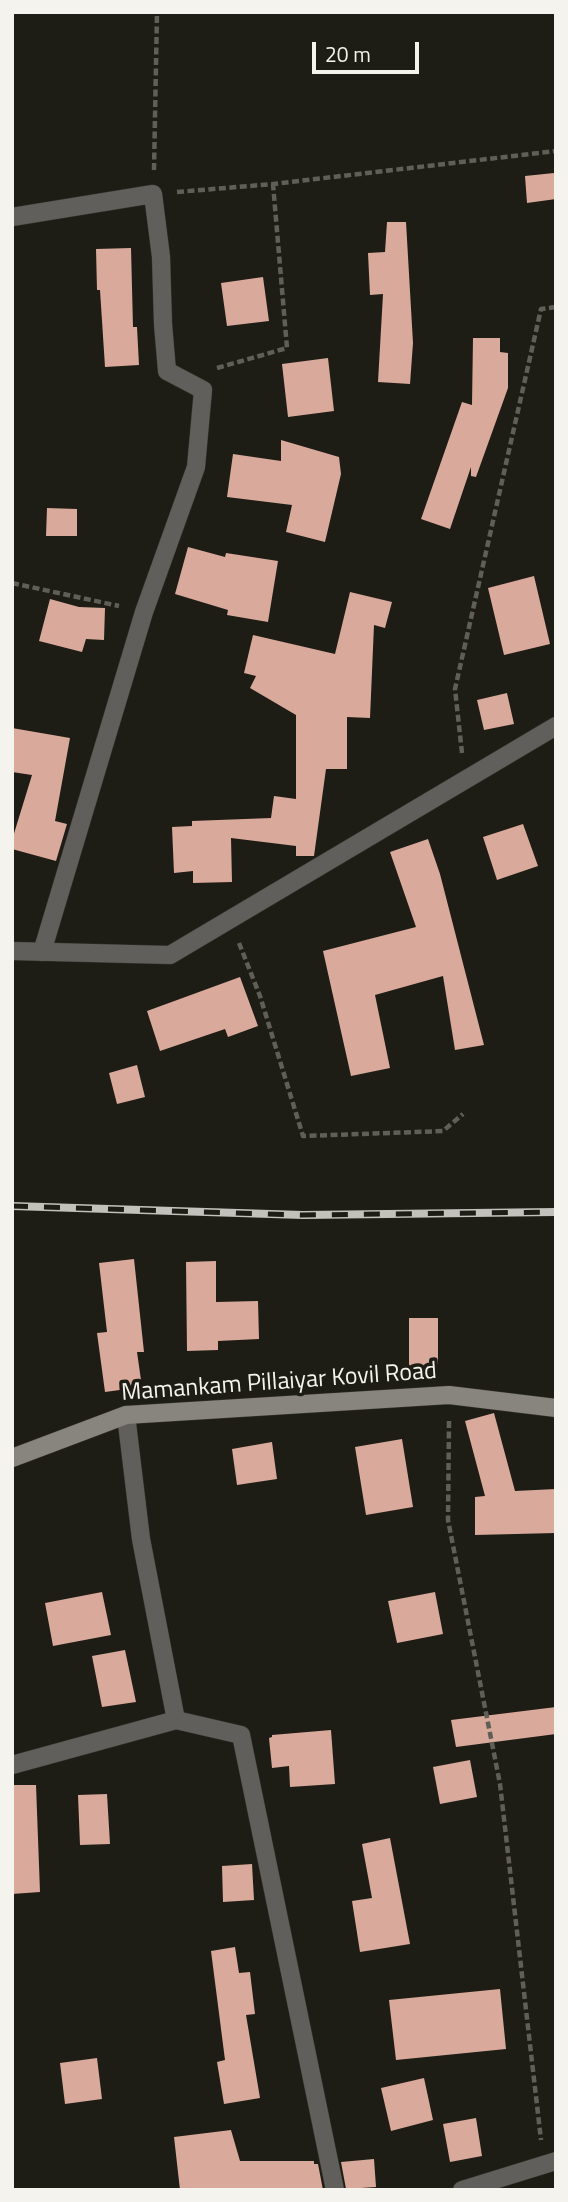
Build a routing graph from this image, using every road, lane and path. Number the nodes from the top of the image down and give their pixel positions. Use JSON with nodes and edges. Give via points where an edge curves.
{"nodes":[{"id":1,"x":157,"y":12,"type":"edge"},
{"id":2,"x":556,"y":151,"type":"edge"},
{"id":3,"x":274,"y":184,"type":"junction"},
{"id":4,"x":153,"y":194,"type":"junction"},
{"id":5,"x":12,"y":217,"type":"edge"},
{"id":6,"x":556,"y":307,"type":"edge"},
{"id":7,"x":202,"y":390,"type":"junction"},
{"id":8,"x":12,"y":583,"type":"edge"},
{"id":9,"x":144,"y":611,"type":"junction"},
{"id":10,"x":556,"y":726,"type":"edge"},
{"id":11,"x":465,"y":781,"type":"junction"},
{"id":12,"x":230,"y":919,"type":"junction"},
{"id":13,"x":12,"y":951,"type":"edge"},
{"id":14,"x":42,"y":951,"type":"junction"},
{"id":15,"x":463,"y":1114,"type":"dead end"},
{"id":16,"x":449,"y":1395,"type":"junction"},
{"id":17,"x":556,"y":1408,"type":"edge"},
{"id":18,"x":126,"y":1415,"type":"junction"},
{"id":19,"x":12,"y":1458,"type":"edge"},
{"id":20,"x":176,"y":1720,"type":"junction"},
{"id":21,"x":12,"y":1765,"type":"edge"},
{"id":22,"x":550,"y":2163,"type":"edge"},
{"id":23,"x":335,"y":2190,"type":"edge"},
{"id":24,"x":462,"y":2190,"type":"edge"}],
"edges":[{"from":1,"to":4,"type":"path"},
{"from":2,"to":3,"type":"path"},
{"from":3,"to":4,"type":"path"},
{"from":3,"to":7,"type":"path","via":[[287,348],[208,370]]},
{"from":4,"to":5,"type":"street"},
{"from":4,"to":7,"type":"street","via":[[167,371]]},
{"from":6,"to":11,"type":"path","via":[[541,309],[455,689]]},
{"from":7,"to":9,"type":"street","via":[[196,467]]},
{"from":8,"to":9,"type":"path"},
{"from":9,"to":14,"type":"street"},
{"from":10,"to":11,"type":"street"},
{"from":11,"to":12,"type":"street"},
{"from":12,"to":14,"type":"street","via":[[170,956]]},
{"from":12,"to":15,"type":"path","via":[[260,996],[303,1136],[443,1131]]},
{"from":13,"to":14,"type":"street"},
{"from":16,"to":17,"type":"main road","name":"Mamankam Pillaiyar Kovil Road"},
{"from":16,"to":18,"type":"main road","name":"Mamankam Pillaiyar Kovil Road"},
{"from":16,"to":22,"type":"path","via":[[448,1520],[500,1784]]},
{"from":18,"to":19,"type":"main road","name":"Mamankam Pillaiyar Kovil Road"},
{"from":18,"to":20,"type":"street","via":[[141,1539]]},
{"from":20,"to":21,"type":"street"},
{"from":20,"to":23,"type":"street","via":[[241,1735]]},
{"from":22,"to":24,"type":"street"}]}
